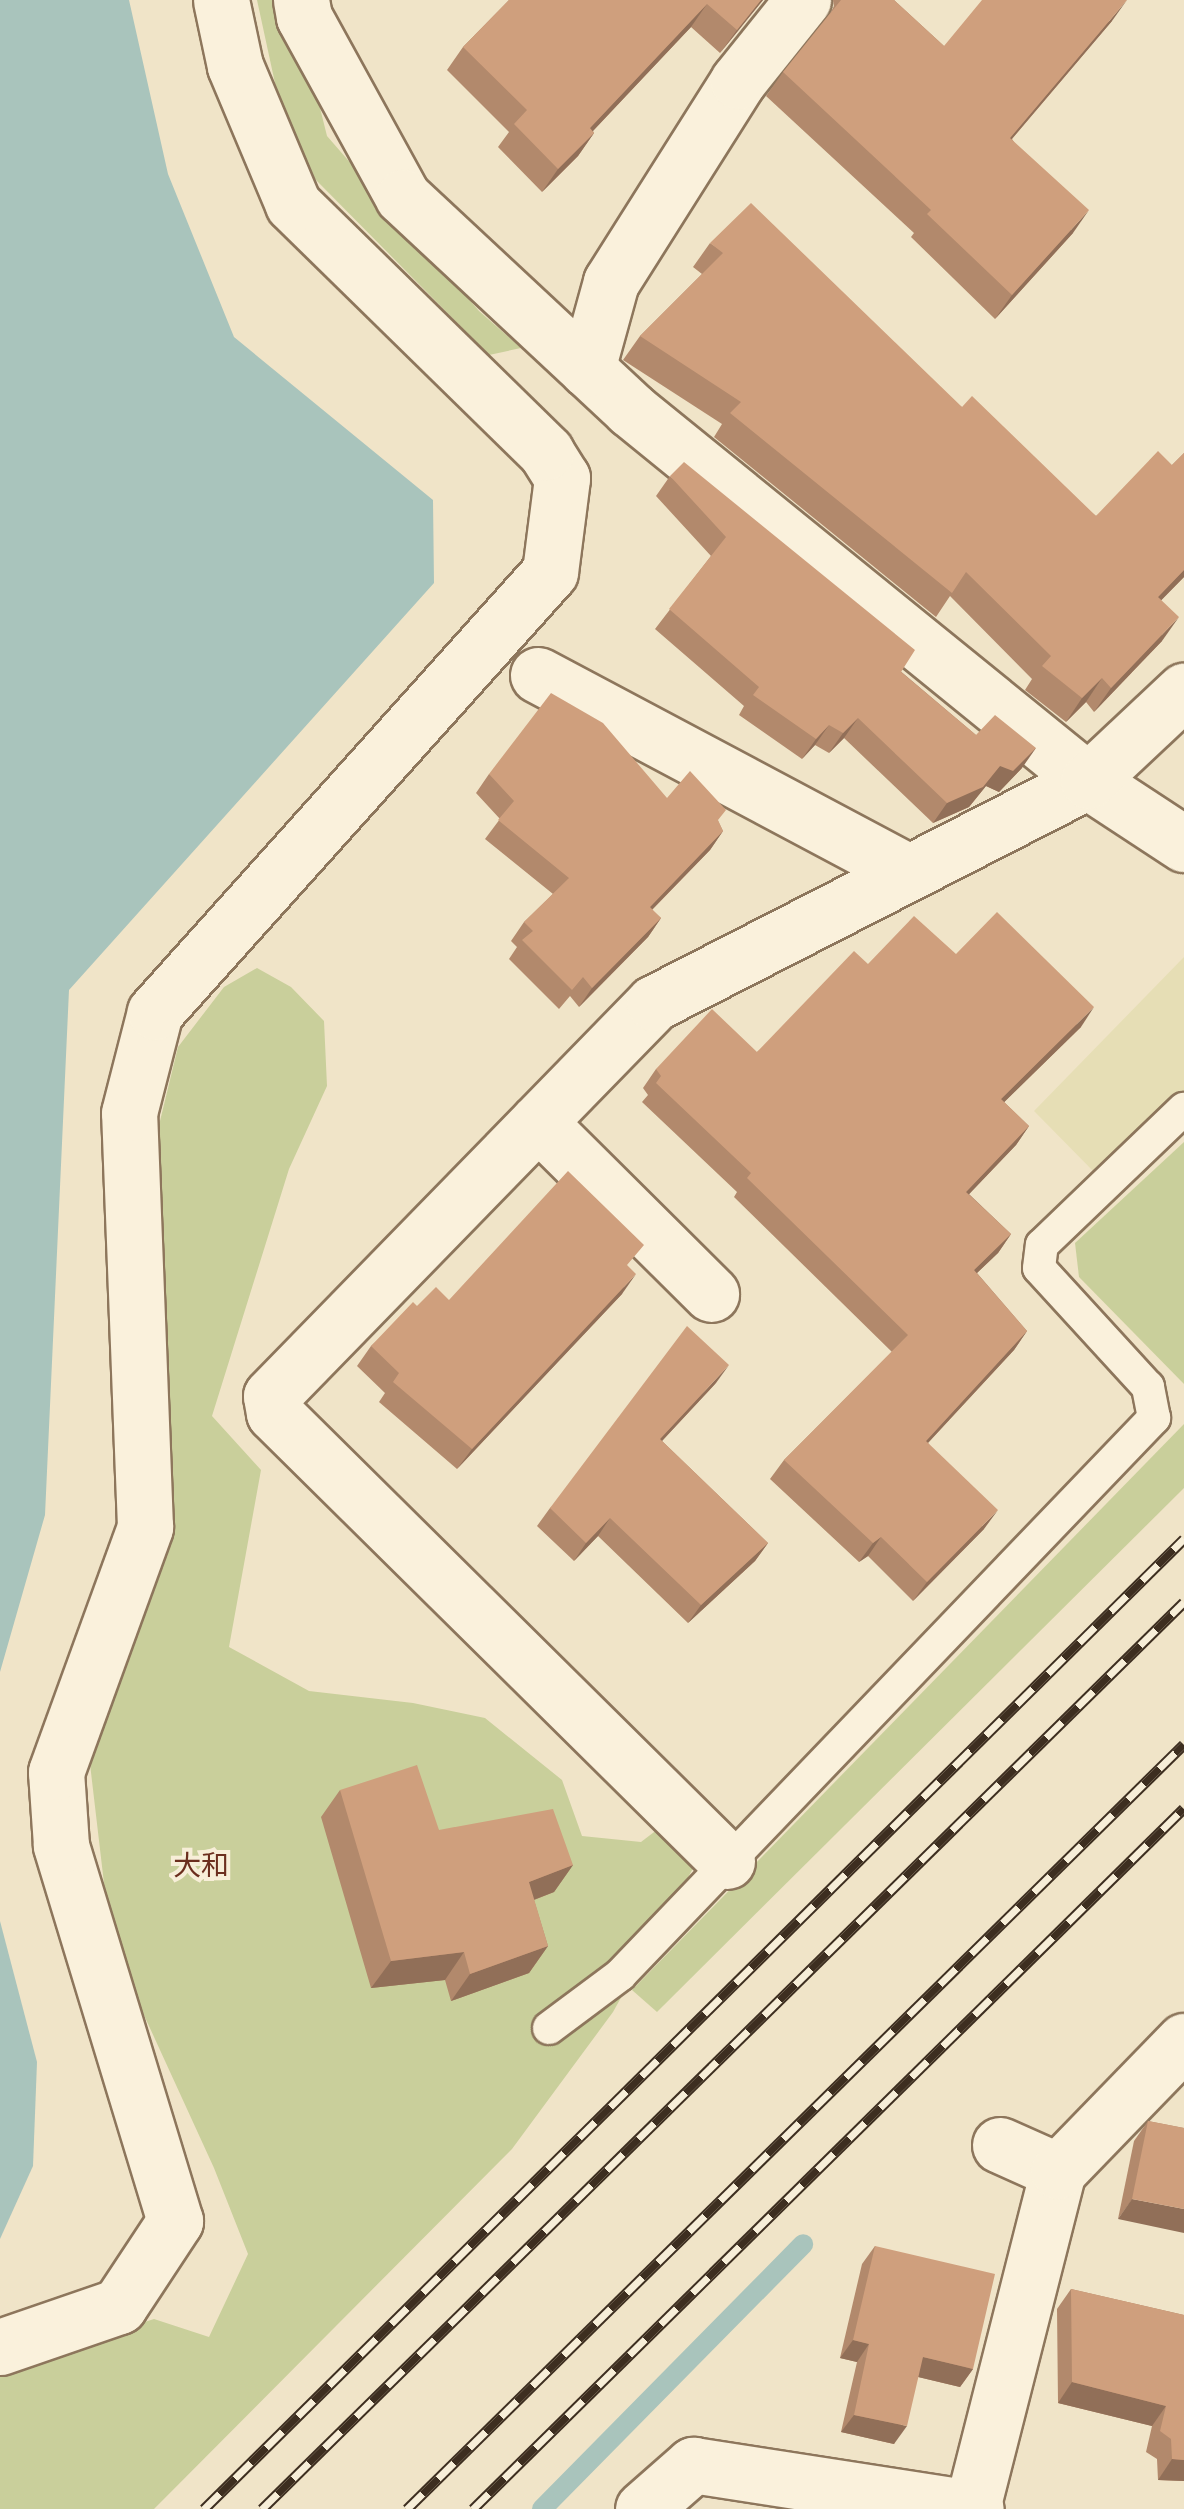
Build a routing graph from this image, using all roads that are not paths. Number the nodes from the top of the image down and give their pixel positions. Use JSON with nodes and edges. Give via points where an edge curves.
{"nodes":[{"id":1,"x":221,"y":0,"type":"edge"},
{"id":2,"x":300,"y":0,"type":"edge"},
{"id":3,"x":803,"y":0,"type":"edge"},
{"id":4,"x":587,"y":369,"type":"junction"},
{"id":5,"x":538,"y":675,"type":"dead end"},
{"id":6,"x":1184,"y":691,"type":"edge"},
{"id":7,"x":1088,"y":780,"type":"junction"},
{"id":8,"x":1184,"y":844,"type":"edge"},
{"id":9,"x":908,"y":872,"type":"junction"},
{"id":10,"x":1184,"y":1108,"type":"edge"},
{"id":11,"x":538,"y":1122,"type":"junction"},
{"id":12,"x":711,"y":1294,"type":"dead end"},
{"id":13,"x":727,"y":1861,"type":"junction"},
{"id":14,"x":548,"y":2028,"type":"dead end"},
{"id":15,"x":1184,"y":2041,"type":"edge"},
{"id":16,"x":1000,"y":2144,"type":"dead end"},
{"id":17,"x":1058,"y":2171,"type":"junction"},
{"id":18,"x":0,"y":2347,"type":"edge"},
{"id":19,"x":643,"y":2509,"type":"edge"},
{"id":20,"x":974,"y":2509,"type":"edge"}],
"edges":[{"from":1,"to":18,"type":"street","via":[[235,66],[292,204],[546,452],[562,478],[550,572],[156,1012],[129,1113],[145,1527],[56,1772],[62,1845],[176,2221],[120,2306]]},
{"from":2,"to":4,"type":"street","via":[[402,196]]},
{"from":3,"to":4,"type":"street","via":[[738,82],[611,282]]},
{"from":4,"to":7,"type":"street"},
{"from":5,"to":9,"type":"street"},
{"from":6,"to":7,"type":"street"},
{"from":7,"to":8,"type":"street"},
{"from":7,"to":9,"type":"street"},
{"from":9,"to":11,"type":"street","via":[[654,1003]]},
{"from":10,"to":13,"type":"lane","via":[[1042,1245],[1039,1268],[1148,1387],[1154,1418]]},
{"from":11,"to":12,"type":"street"},
{"from":11,"to":13,"type":"street","via":[[271,1396],[274,1413]]},
{"from":13,"to":14,"type":"lane","via":[[620,1975]]},
{"from":15,"to":17,"type":"street"},
{"from":16,"to":17,"type":"street"},
{"from":17,"to":20,"type":"street"},
{"from":19,"to":20,"type":"street","via":[[693,2465]]}]}
